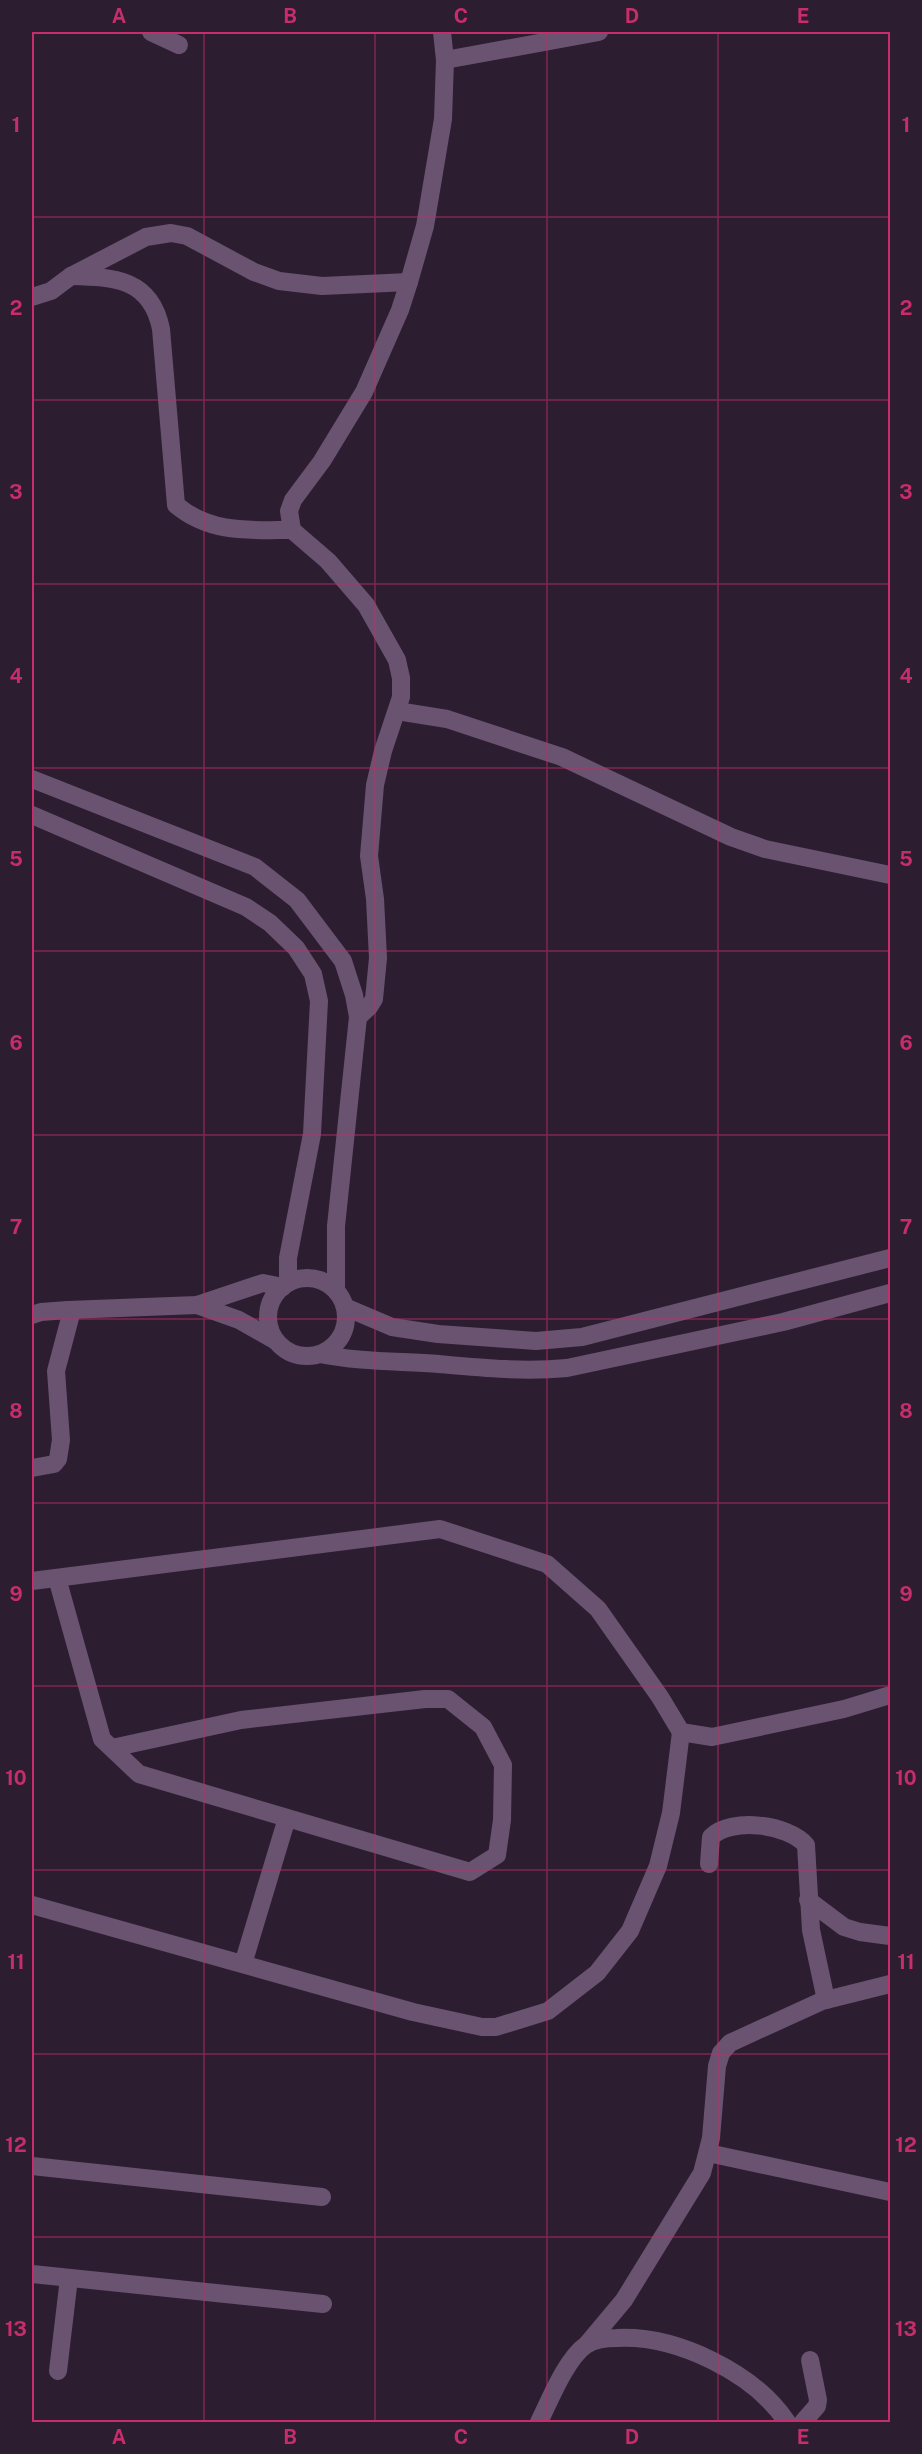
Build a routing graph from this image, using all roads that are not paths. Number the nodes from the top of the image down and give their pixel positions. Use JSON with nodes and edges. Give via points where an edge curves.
{"nodes":[{"id":1,"x":152,"y":32,"type":"edge"},
{"id":2,"x":442,"y":32,"type":"edge"},
{"id":3,"x":599,"y":32,"type":"edge"},
{"id":4,"x":179,"y":45,"type":"dead end"},
{"id":5,"x":445,"y":60,"type":"junction"},
{"id":6,"x":71,"y":276,"type":"junction"},
{"id":7,"x":409,"y":282,"type":"junction"},
{"id":8,"x":32,"y":297,"type":"edge"},
{"id":9,"x":292,"y":530,"type":"junction"},
{"id":10,"x":397,"y":711,"type":"junction"},
{"id":11,"x":32,"y":779,"type":"edge"},
{"id":12,"x":32,"y":815,"type":"edge"},
{"id":13,"x":891,"y":875,"type":"edge"},
{"id":14,"x":358,"y":1017,"type":"junction"},
{"id":15,"x":891,"y":1258,"type":"edge"},
{"id":16,"x":285,"y":1285,"type":"junction"},
{"id":17,"x":891,"y":1293,"type":"edge"},
{"id":18,"x":340,"y":1299,"type":"junction"},
{"id":19,"x":197,"y":1305,"type":"junction"},
{"id":20,"x":68,"y":1310,"type":"junction"},
{"id":21,"x":32,"y":1315,"type":"edge"},
{"id":22,"x":276,"y":1341,"type":"junction"},
{"id":23,"x":320,"y":1354,"type":"junction"},
{"id":24,"x":32,"y":1464,"type":"edge"},
{"id":25,"x":32,"y":1468,"type":"edge"},
{"id":26,"x":57,"y":1578,"type":"junction"},
{"id":27,"x":32,"y":1581,"type":"edge"},
{"id":28,"x":891,"y":1695,"type":"edge"},
{"id":29,"x":681,"y":1732,"type":"junction"},
{"id":30,"x":112,"y":1748,"type":"junction"},
{"id":31,"x":287,"y":1818,"type":"junction"},
{"id":32,"x":709,"y":1864,"type":"dead end"},
{"id":33,"x":808,"y":1900,"type":"junction"},
{"id":34,"x":32,"y":1905,"type":"edge"},
{"id":35,"x":891,"y":1936,"type":"edge"},
{"id":36,"x":243,"y":1964,"type":"junction"},
{"id":37,"x":891,"y":1984,"type":"edge"},
{"id":38,"x":826,"y":2000,"type":"junction"},
{"id":39,"x":708,"y":2153,"type":"junction"},
{"id":40,"x":32,"y":2166,"type":"edge"},
{"id":41,"x":891,"y":2192,"type":"edge"},
{"id":42,"x":322,"y":2197,"type":"dead end"},
{"id":43,"x":32,"y":2274,"type":"edge"},
{"id":44,"x":69,"y":2278,"type":"junction"},
{"id":45,"x":323,"y":2304,"type":"dead end"},
{"id":46,"x":588,"y":2343,"type":"junction"},
{"id":47,"x":810,"y":2360,"type":"dead end"},
{"id":48,"x":58,"y":2372,"type":"dead end"},
{"id":49,"x":539,"y":2422,"type":"edge"},
{"id":50,"x":787,"y":2422,"type":"edge"},
{"id":51,"x":803,"y":2422,"type":"edge"}],
"edges":[{"from":1,"to":4,"type":"street"},
{"from":2,"to":5,"type":"street"},
{"from":3,"to":5,"type":"street"},
{"from":5,"to":7,"type":"street","via":[[443,119],[425,226]]},
{"from":6,"to":7,"type":"street","via":[[146,237],[171,233],[187,236],[279,281],[322,286]]},
{"from":6,"to":8,"type":"street","via":[[51,291]]},
{"from":6,"to":9,"type":"street","via":[[122,280],[140,290],[157,311],[176,505],[191,518],[209,525]]},
{"from":7,"to":9,"type":"street","via":[[364,392],[293,500],[289,511]]},
{"from":9,"to":10,"type":"street","via":[[328,561],[366,604],[397,660],[401,678]]},
{"from":10,"to":13,"type":"street","via":[[447,719],[562,757],[731,837],[765,849]]},
{"from":10,"to":14,"type":"street","via":[[375,785],[369,856],[378,958],[374,999]]},
{"from":11,"to":14,"type":"street","via":[[255,867],[297,900],[343,961]]},
{"from":12,"to":16,"type":"street","via":[[246,907],[296,948],[313,974],[319,1001],[312,1134]]},
{"from":14,"to":18,"type":"street","via":[[336,1226]]},
{"from":15,"to":18,"type":"street","via":[[582,1337],[536,1341],[393,1327]]},
{"from":16,"to":18,"type":"street","via":[[298,1279],[318,1280]]},
{"from":16,"to":19,"type":"street","via":[[263,1283]]},
{"from":16,"to":22,"type":"street","via":[[273,1298],[268,1312],[269,1328]]},
{"from":17,"to":23,"type":"street","via":[[783,1322],[567,1368],[497,1370]]},
{"from":18,"to":23,"type":"street","via":[[345,1326],[342,1335]]},
{"from":19,"to":20,"type":"street"},
{"from":19,"to":22,"type":"street","via":[[239,1320]]},
{"from":20,"to":21,"type":"street"},
{"from":20,"to":25,"type":"street","via":[[68,1326],[56,1371],[61,1449],[54,1464]]},
{"from":22,"to":23,"type":"street","via":[[296,1354]]},
{"from":24,"to":25,"type":"street"},
{"from":26,"to":27,"type":"street"},
{"from":26,"to":29,"type":"street","via":[[440,1529],[547,1564],[598,1608]]},
{"from":26,"to":30,"type":"street","via":[[102,1739]]},
{"from":28,"to":29,"type":"street","via":[[712,1737]]},
{"from":29,"to":36,"type":"street","via":[[671,1813],[658,1866],[630,1931],[597,1973],[548,2010],[496,2027],[482,2027],[413,2012]]},
{"from":30,"to":31,"type":"street","via":[[139,1774]]},
{"from":30,"to":31,"type":"street","via":[[241,1720],[448,1699],[483,1727],[503,1766],[502,1820],[496,1855],[470,1872]]},
{"from":31,"to":36,"type":"street"},
{"from":32,"to":33,"type":"street","via":[[710,1841],[717,1831],[756,1825],[789,1832],[806,1845]]},
{"from":33,"to":35,"type":"street","via":[[844,1927]]},
{"from":33,"to":38,"type":"street"},
{"from":34,"to":36,"type":"street"},
{"from":37,"to":38,"type":"street"},
{"from":38,"to":39,"type":"street","via":[[730,2043],[720,2053]]},
{"from":39,"to":41,"type":"street"},
{"from":39,"to":46,"type":"street","via":[[702,2174],[624,2300]]},
{"from":40,"to":42,"type":"street"},
{"from":43,"to":44,"type":"street"},
{"from":44,"to":45,"type":"street"},
{"from":44,"to":48,"type":"street"},
{"from":46,"to":49,"type":"street","via":[[577,2353]]},
{"from":46,"to":50,"type":"street","via":[[633,2337],[687,2349],[750,2384],[776,2406]]},
{"from":47,"to":51,"type":"street","via":[[818,2400]]}]}
